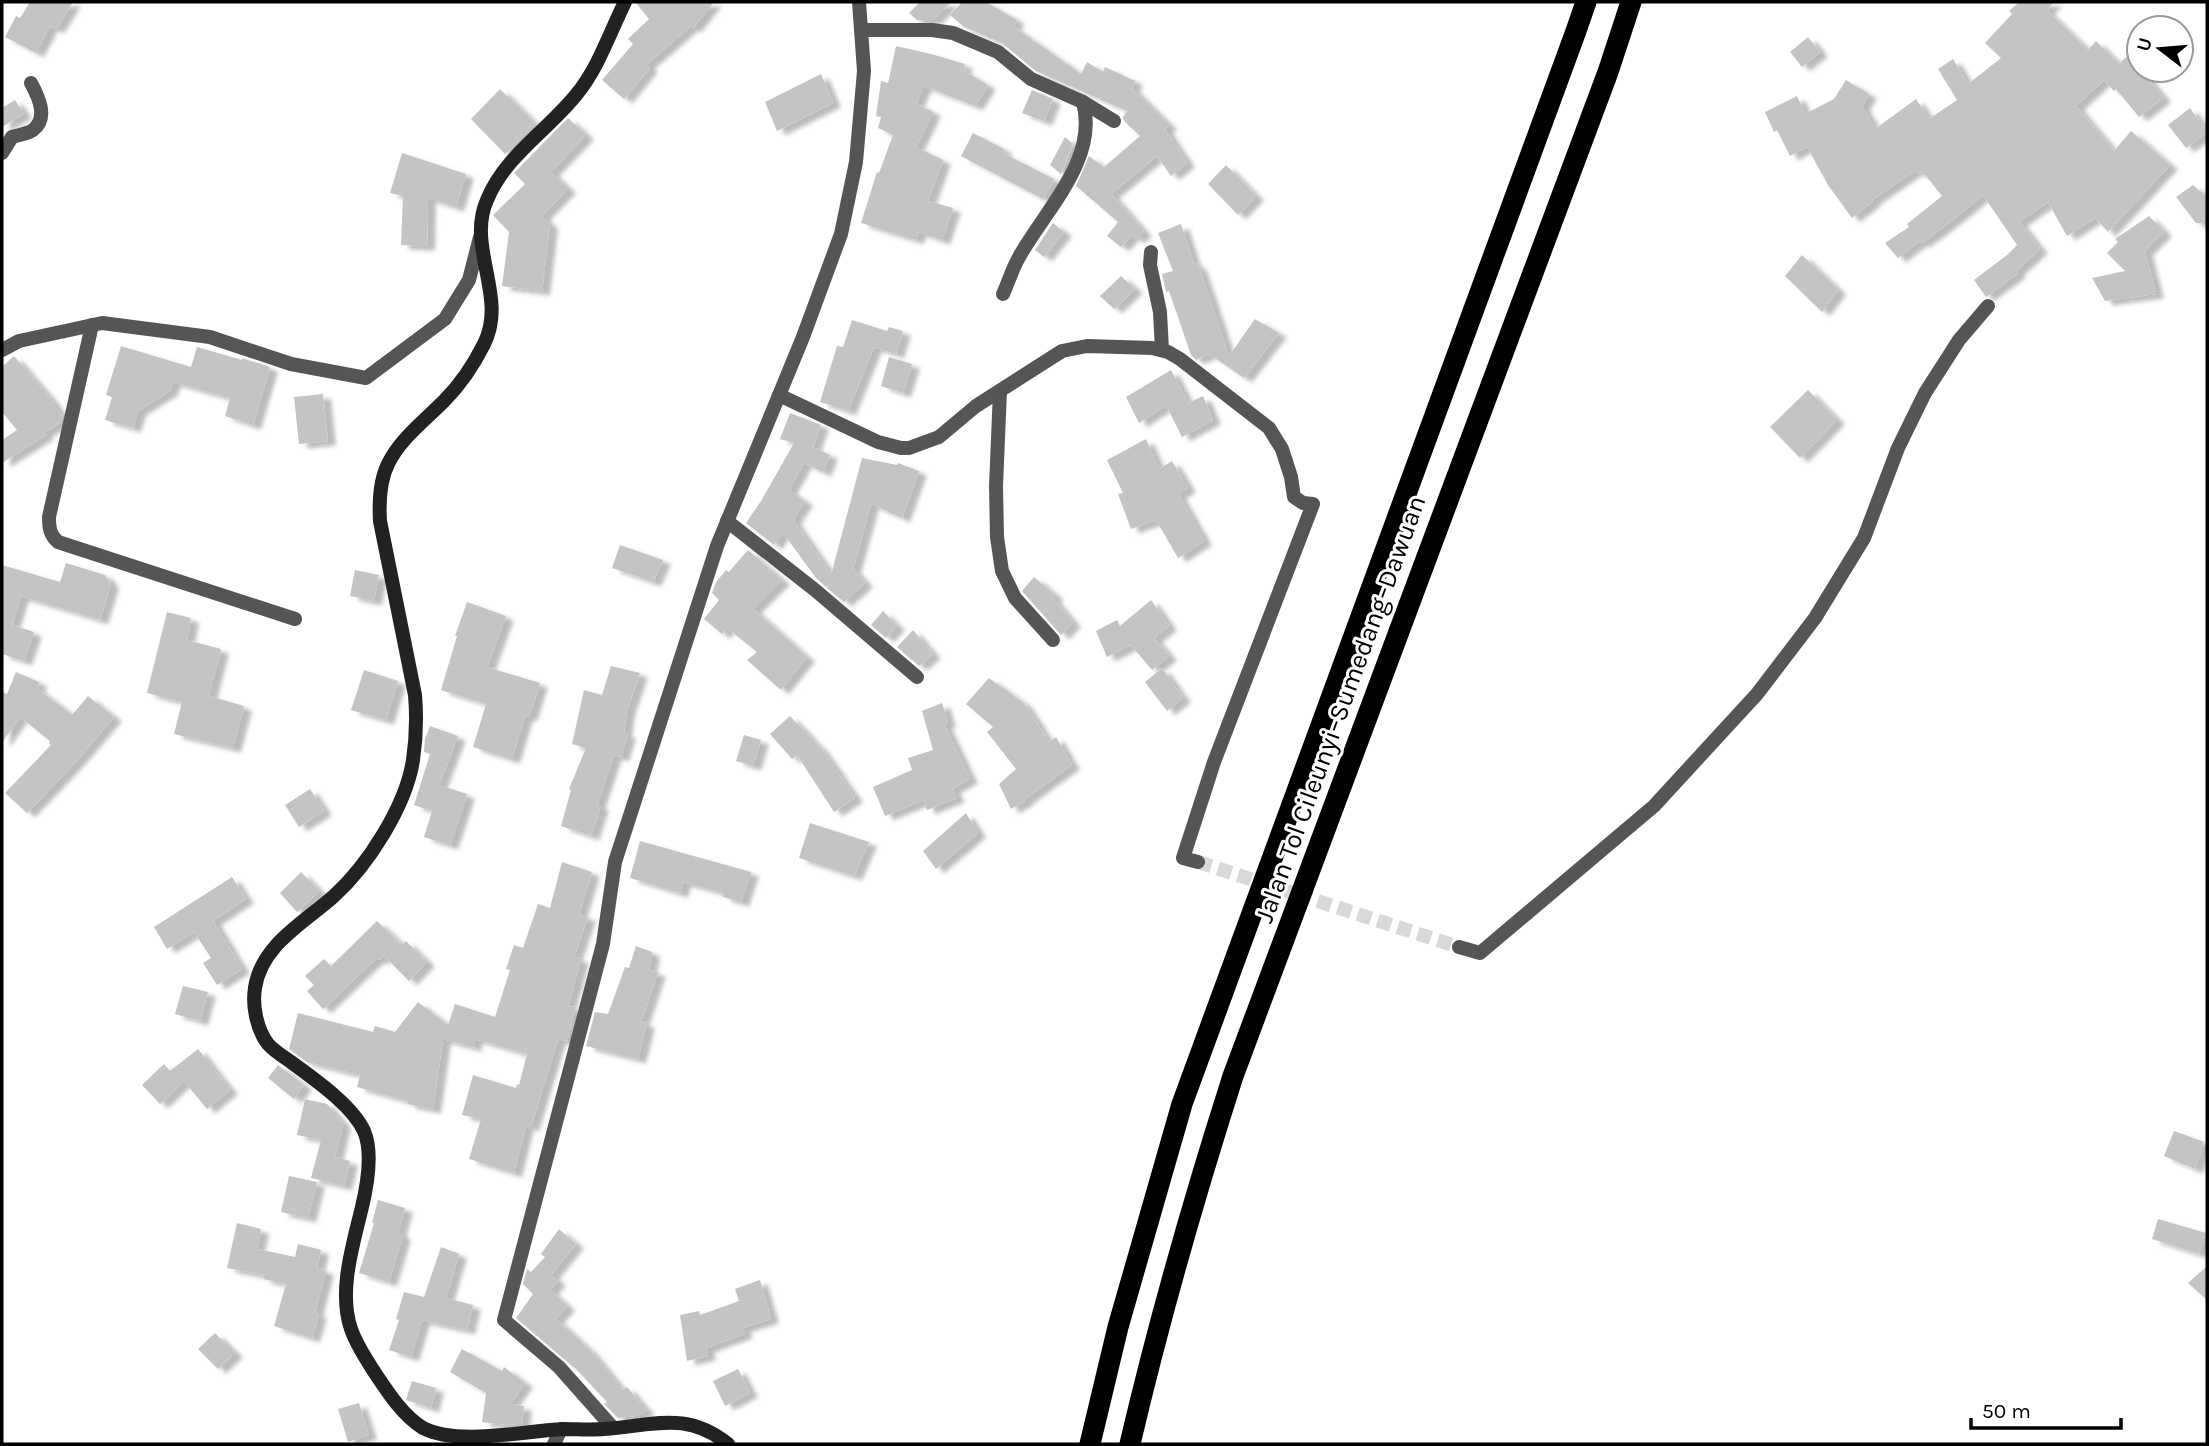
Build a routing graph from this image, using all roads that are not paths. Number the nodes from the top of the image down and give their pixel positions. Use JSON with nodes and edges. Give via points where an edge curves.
{"nodes":[{"id":1,"x":625,"y":2,"type":"edge"},
{"id":2,"x":859,"y":2,"type":"edge"},
{"id":3,"x":1586,"y":2,"type":"edge"},
{"id":4,"x":1631,"y":2,"type":"edge"},
{"id":5,"x":861,"y":30,"type":"junction"},
{"id":6,"x":32,"y":83,"type":"dead end"},
{"id":7,"x":1083,"y":102,"type":"junction"},
{"id":8,"x":1114,"y":121,"type":"dead end"},
{"id":9,"x":2,"y":153,"type":"edge"},
{"id":10,"x":480,"y":237,"type":"junction"},
{"id":11,"x":1151,"y":251,"type":"dead end"},
{"id":12,"x":1003,"y":294,"type":"dead end"},
{"id":13,"x":1988,"y":306,"type":"dead end"},
{"id":14,"x":92,"y":325,"type":"junction"},
{"id":15,"x":2,"y":349,"type":"edge"},
{"id":16,"x":1162,"y":350,"type":"junction"},
{"id":17,"x":1000,"y":391,"type":"junction"},
{"id":18,"x":779,"y":395,"type":"junction"},
{"id":19,"x":727,"y":521,"type":"junction"},
{"id":20,"x":295,"y":619,"type":"dead end"},
{"id":21,"x":1053,"y":640,"type":"dead end"},
{"id":22,"x":917,"y":677,"type":"dead end"},
{"id":23,"x":1198,"y":862,"type":"dead end"},
{"id":24,"x":1459,"y":947,"type":"tunnel mouth"},
{"id":25,"x":613,"y":1428,"type":"junction"},
{"id":26,"x":561,"y":1429,"type":"junction"},
{"id":27,"x":554,"y":1444,"type":"edge"},
{"id":28,"x":728,"y":1444,"type":"edge"},
{"id":29,"x":1090,"y":1444,"type":"edge"},
{"id":30,"x":1130,"y":1444,"type":"edge"}],
"edges":[{"from":1,"to":10,"type":"main road","via":[[588,79],[509,163],[487,198]]},
{"from":2,"to":5,"type":"street"},
{"from":3,"to":29,"type":"highway","name":"Jalan Tol Cileunyi–Sumedang–Dawuan","via":[[1182,1104],[1118,1327]]},
{"from":4,"to":30,"type":"highway","name":"Jalan Tol Cileunyi–Sumedang–Dawuan","via":[[1233,1076],[1154,1341]]},
{"from":5,"to":7,"type":"street","via":[[953,33],[998,52],[1031,79]]},
{"from":5,"to":18,"type":"street","via":[[864,71],[856,162],[841,234]]},
{"from":6,"to":9,"type":"street","via":[[40,101],[38,123],[30,132],[12,137]]},
{"from":7,"to":8,"type":"street"},
{"from":7,"to":12,"type":"street","via":[[1085,136],[1067,184],[1019,258]]},
{"from":10,"to":14,"type":"street","via":[[470,280],[445,319],[366,377],[291,364],[210,337]]},
{"from":10,"to":26,"type":"main road","via":[[492,300],[489,332],[462,380],[405,440],[388,465],[379,505],[415,695],[413,762],[405,789],[366,861],[334,896],[292,930],[260,968],[254,1008],[269,1046],[329,1090],[364,1132],[367,1186],[347,1276],[346,1304],[359,1348],[386,1391],[424,1429],[439,1435],[476,1439]]},
{"from":11,"to":16,"type":"street"},
{"from":13,"to":24,"type":"street","via":[[1958,340],[1925,393],[1898,448],[1864,538],[1815,618],[1757,694],[1634,823],[1480,953]]},
{"from":14,"to":15,"type":"street"},
{"from":14,"to":20,"type":"street","via":[[49,517],[53,538]]},
{"from":16,"to":17,"type":"street","via":[[1115,346],[1062,351]]},
{"from":16,"to":23,"type":"street","via":[[1199,372],[1269,428],[1282,449],[1294,496],[1312,504],[1214,762],[1183,858]]},
{"from":17,"to":18,"type":"street","via":[[939,437],[901,449]]},
{"from":17,"to":21,"type":"street","via":[[996,486],[1002,571],[1015,598]]},
{"from":18,"to":19,"type":"street"},
{"from":19,"to":22,"type":"street"},
{"from":19,"to":25,"type":"street","via":[[615,862],[603,944],[504,1320],[558,1367]]},
{"from":25,"to":26,"type":"main road"},
{"from":25,"to":28,"type":"main road","via":[[682,1422],[716,1434]]},
{"from":26,"to":27,"type":"street"}]}
